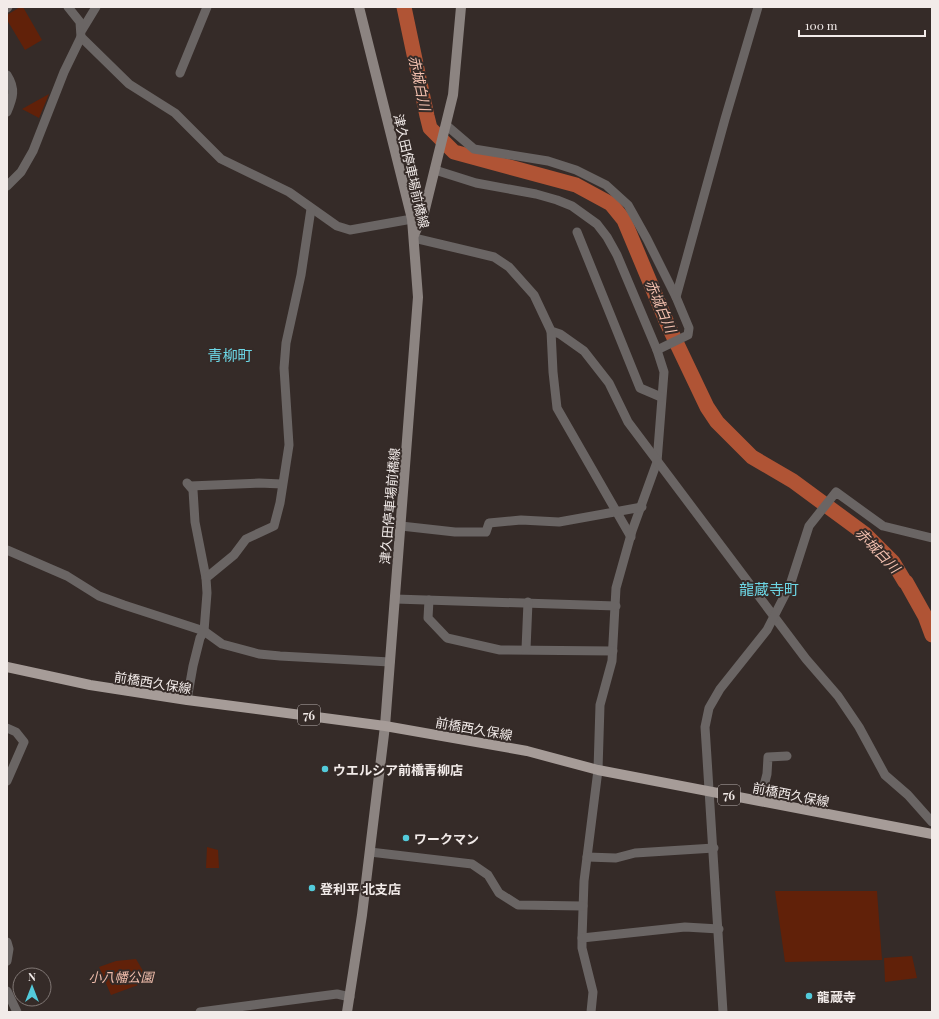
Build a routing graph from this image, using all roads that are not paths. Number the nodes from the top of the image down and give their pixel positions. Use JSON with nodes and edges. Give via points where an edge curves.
{"nodes":[{"id":1,"x":68,"y":7,"type":"edge"},
{"id":2,"x":96,"y":7,"type":"edge"},
{"id":3,"x":207,"y":7,"type":"edge"},
{"id":4,"x":359,"y":7,"type":"edge"},
{"id":5,"x":461,"y":7,"type":"edge"},
{"id":6,"x":758,"y":7,"type":"edge"},
{"id":7,"x":81,"y":34,"type":"junction"},
{"id":8,"x":180,"y":73,"type":"dead end"},
{"id":9,"x":7,"y":75,"type":"edge"},
{"id":10,"x":7,"y":112,"type":"edge"},
{"id":11,"x":446,"y":125,"type":"junction"},
{"id":12,"x":436,"y":167,"type":"junction"},
{"id":13,"x":7,"y":186,"type":"edge"},
{"id":14,"x":311,"y":209,"type":"junction"},
{"id":15,"x":412,"y":219,"type":"junction"},
{"id":16,"x":577,"y":232,"type":"dead end"},
{"id":17,"x":414,"y":237,"type":"junction"},
{"id":18,"x":676,"y":297,"type":"junction"},
{"id":19,"x":551,"y":331,"type":"junction"},
{"id":20,"x":658,"y":349,"type":"junction"},
{"id":21,"x":661,"y":397,"type":"junction"},
{"id":22,"x":657,"y":462,"type":"junction"},
{"id":23,"x":282,"y":484,"type":"junction"},
{"id":24,"x":642,"y":507,"type":"junction"},
{"id":25,"x":617,"y":513,"type":"junction"},
{"id":26,"x":401,"y":526,"type":"junction"},
{"id":27,"x":631,"y":536,"type":"junction"},
{"id":28,"x":932,"y":538,"type":"edge"},
{"id":29,"x":7,"y":550,"type":"edge"},
{"id":30,"x":206,"y":578,"type":"junction"},
{"id":31,"x":395,"y":599,"type":"junction"},
{"id":32,"x":429,"y":600,"type":"junction"},
{"id":33,"x":528,"y":602,"type":"junction"},
{"id":34,"x":616,"y":606,"type":"junction"},
{"id":35,"x":774,"y":615,"type":"junction"},
{"id":36,"x":204,"y":631,"type":"junction"},
{"id":37,"x":526,"y":649,"type":"junction"},
{"id":38,"x":613,"y":651,"type":"junction"},
{"id":39,"x":390,"y":662,"type":"junction"},
{"id":40,"x":7,"y":667,"type":"edge"},
{"id":41,"x":187,"y":700,"type":"junction"},
{"id":42,"x":385,"y":726,"type":"junction"},
{"id":43,"x":7,"y":728,"type":"edge"},
{"id":44,"x":787,"y":756,"type":"dead end"},
{"id":45,"x":598,"y":770,"type":"junction"},
{"id":46,"x":7,"y":781,"type":"edge"},
{"id":47,"x":710,"y":791,"type":"junction"},
{"id":48,"x":760,"y":801,"type":"junction"},
{"id":49,"x":932,"y":822,"type":"edge"},
{"id":50,"x":932,"y":834,"type":"edge"},
{"id":51,"x":714,"y":848,"type":"junction"},
{"id":52,"x":370,"y":852,"type":"junction"},
{"id":53,"x":587,"y":857,"type":"junction"},
{"id":54,"x":583,"y":906,"type":"junction"},
{"id":55,"x":719,"y":929,"type":"junction"},
{"id":56,"x":582,"y":938,"type":"junction"},
{"id":57,"x":7,"y":942,"type":"edge"},
{"id":58,"x":7,"y":961,"type":"edge"},
{"id":59,"x":7,"y":991,"type":"edge"},
{"id":60,"x":350,"y":997,"type":"junction"},
{"id":61,"x":17,"y":1012,"type":"edge"},
{"id":62,"x":200,"y":1012,"type":"edge"},
{"id":63,"x":347,"y":1012,"type":"edge"},
{"id":64,"x":592,"y":1012,"type":"edge"},
{"id":65,"x":723,"y":1012,"type":"edge"}],
"edges":[{"from":1,"to":7,"type":"street","via":[[80,22]]},
{"from":2,"to":7,"type":"street"},
{"from":3,"to":8,"type":"street"},
{"from":4,"to":15,"type":"main road","name":"津久田停車場前橋線"},
{"from":5,"to":11,"type":"main road","via":[[453,95]]},
{"from":6,"to":18,"type":"street"},
{"from":7,"to":13,"type":"street","via":[[33,151],[21,172]]},
{"from":7,"to":14,"type":"street","via":[[129,84],[175,113],[221,159],[289,192]]},
{"from":9,"to":10,"type":"street","via":[[13,86],[13,97]]},
{"from":11,"to":12,"type":"main road"},
{"from":11,"to":18,"type":"street","via":[[474,149],[548,161],[576,170],[606,185],[628,205]]},
{"from":12,"to":17,"type":"main road","via":[[424,213]]},
{"from":12,"to":20,"type":"street","via":[[476,184],[557,200],[572,206],[597,224],[617,256]]},
{"from":14,"to":15,"type":"street","via":[[337,226],[350,230]]},
{"from":14,"to":23,"type":"street","via":[[306,249],[286,343],[284,368],[289,445]]},
{"from":15,"to":17,"type":"main road","name":"津久田停車場前橋線"},
{"from":16,"to":21,"type":"street","via":[[640,388]]},
{"from":17,"to":19,"type":"street","via":[[494,257],[509,268],[534,295]]},
{"from":17,"to":26,"type":"main road","name":"津久田停車場前橋線","via":[[418,297]]},
{"from":18,"to":20,"type":"street","via":[[689,328],[688,335]]},
{"from":19,"to":22,"type":"street","via":[[560,334],[584,351],[609,383],[628,422]]},
{"from":19,"to":25,"type":"street","via":[[557,408]]},
{"from":20,"to":21,"type":"street","via":[[664,372]]},
{"from":21,"to":22,"type":"street"},
{"from":22,"to":24,"type":"street"},
{"from":22,"to":35,"type":"street"},
{"from":23,"to":30,"type":"street","via":[[274,526],[246,539],[234,555]]},
{"from":23,"to":30,"type":"street","via":[[189,485],[193,490],[196,529]]},
{"from":24,"to":25,"type":"street"},
{"from":24,"to":27,"type":"street"},
{"from":25,"to":26,"type":"street","via":[[559,522],[500,521],[489,523],[486,532],[455,532]]},
{"from":25,"to":27,"type":"street"},
{"from":26,"to":31,"type":"main road","name":"津久田停車場前橋線"},
{"from":27,"to":34,"type":"street","via":[[616,588]]},
{"from":28,"to":35,"type":"street","via":[[883,526],[836,492],[809,526],[790,585]]},
{"from":29,"to":36,"type":"street","via":[[67,576],[99,596]]},
{"from":30,"to":36,"type":"street"},
{"from":31,"to":32,"type":"street"},
{"from":31,"to":39,"type":"main road","name":"津久田停車場前橋線"},
{"from":32,"to":33,"type":"street"},
{"from":32,"to":37,"type":"street","via":[[428,618],[447,638],[500,650]]},
{"from":33,"to":34,"type":"street"},
{"from":33,"to":37,"type":"street"},
{"from":34,"to":38,"type":"street"},
{"from":35,"to":47,"type":"street","via":[[767,630],[720,689],[709,708],[705,727]]},
{"from":35,"to":49,"type":"street","via":[[860,727],[885,775],[908,795]]},
{"from":36,"to":39,"type":"street","via":[[222,644],[259,654],[304,659]]},
{"from":36,"to":41,"type":"street","via":[[193,666]]},
{"from":37,"to":38,"type":"street"},
{"from":38,"to":45,"type":"street","via":[[600,705]]},
{"from":39,"to":42,"type":"main road","name":"津久田停車場前橋線"},
{"from":40,"to":41,"type":"main road","name":"前橋西久保線","number":"76","via":[[90,685]]},
{"from":41,"to":42,"type":"main road","name":"前橋西久保線","number":"76"},
{"from":42,"to":45,"type":"main road","name":"前橋西久保線","number":"76","via":[[527,750]]},
{"from":42,"to":52,"type":"main road","name":"津久田停車場前橋線"},
{"from":43,"to":46,"type":"street","via":[[16,732],[24,742]]},
{"from":44,"to":48,"type":"street","via":[[768,757],[767,774]]},
{"from":45,"to":47,"type":"main road","name":"前橋西久保線","number":"76"},
{"from":45,"to":53,"type":"street"},
{"from":47,"to":48,"type":"main road","name":"前橋西久保線","number":"76"},
{"from":47,"to":51,"type":"street"},
{"from":48,"to":50,"type":"main road","name":"前橋西久保線","number":"76"},
{"from":51,"to":53,"type":"street","via":[[635,853],[616,858]]},
{"from":51,"to":55,"type":"street"},
{"from":52,"to":54,"type":"street","via":[[472,864],[488,876],[499,893],[518,905]]},
{"from":52,"to":60,"type":"main road","name":"津久田停車場前橋線"},
{"from":53,"to":54,"type":"street"},
{"from":54,"to":56,"type":"street"},
{"from":55,"to":56,"type":"street","via":[[685,927]]},
{"from":55,"to":65,"type":"street"},
{"from":56,"to":64,"type":"street","via":[[593,992]]},
{"from":57,"to":58,"type":"street"},
{"from":59,"to":61,"type":"street"},
{"from":60,"to":62,"type":"street","via":[[337,994]]},
{"from":60,"to":63,"type":"main road","name":"津久田停車場前橋線"}]}
